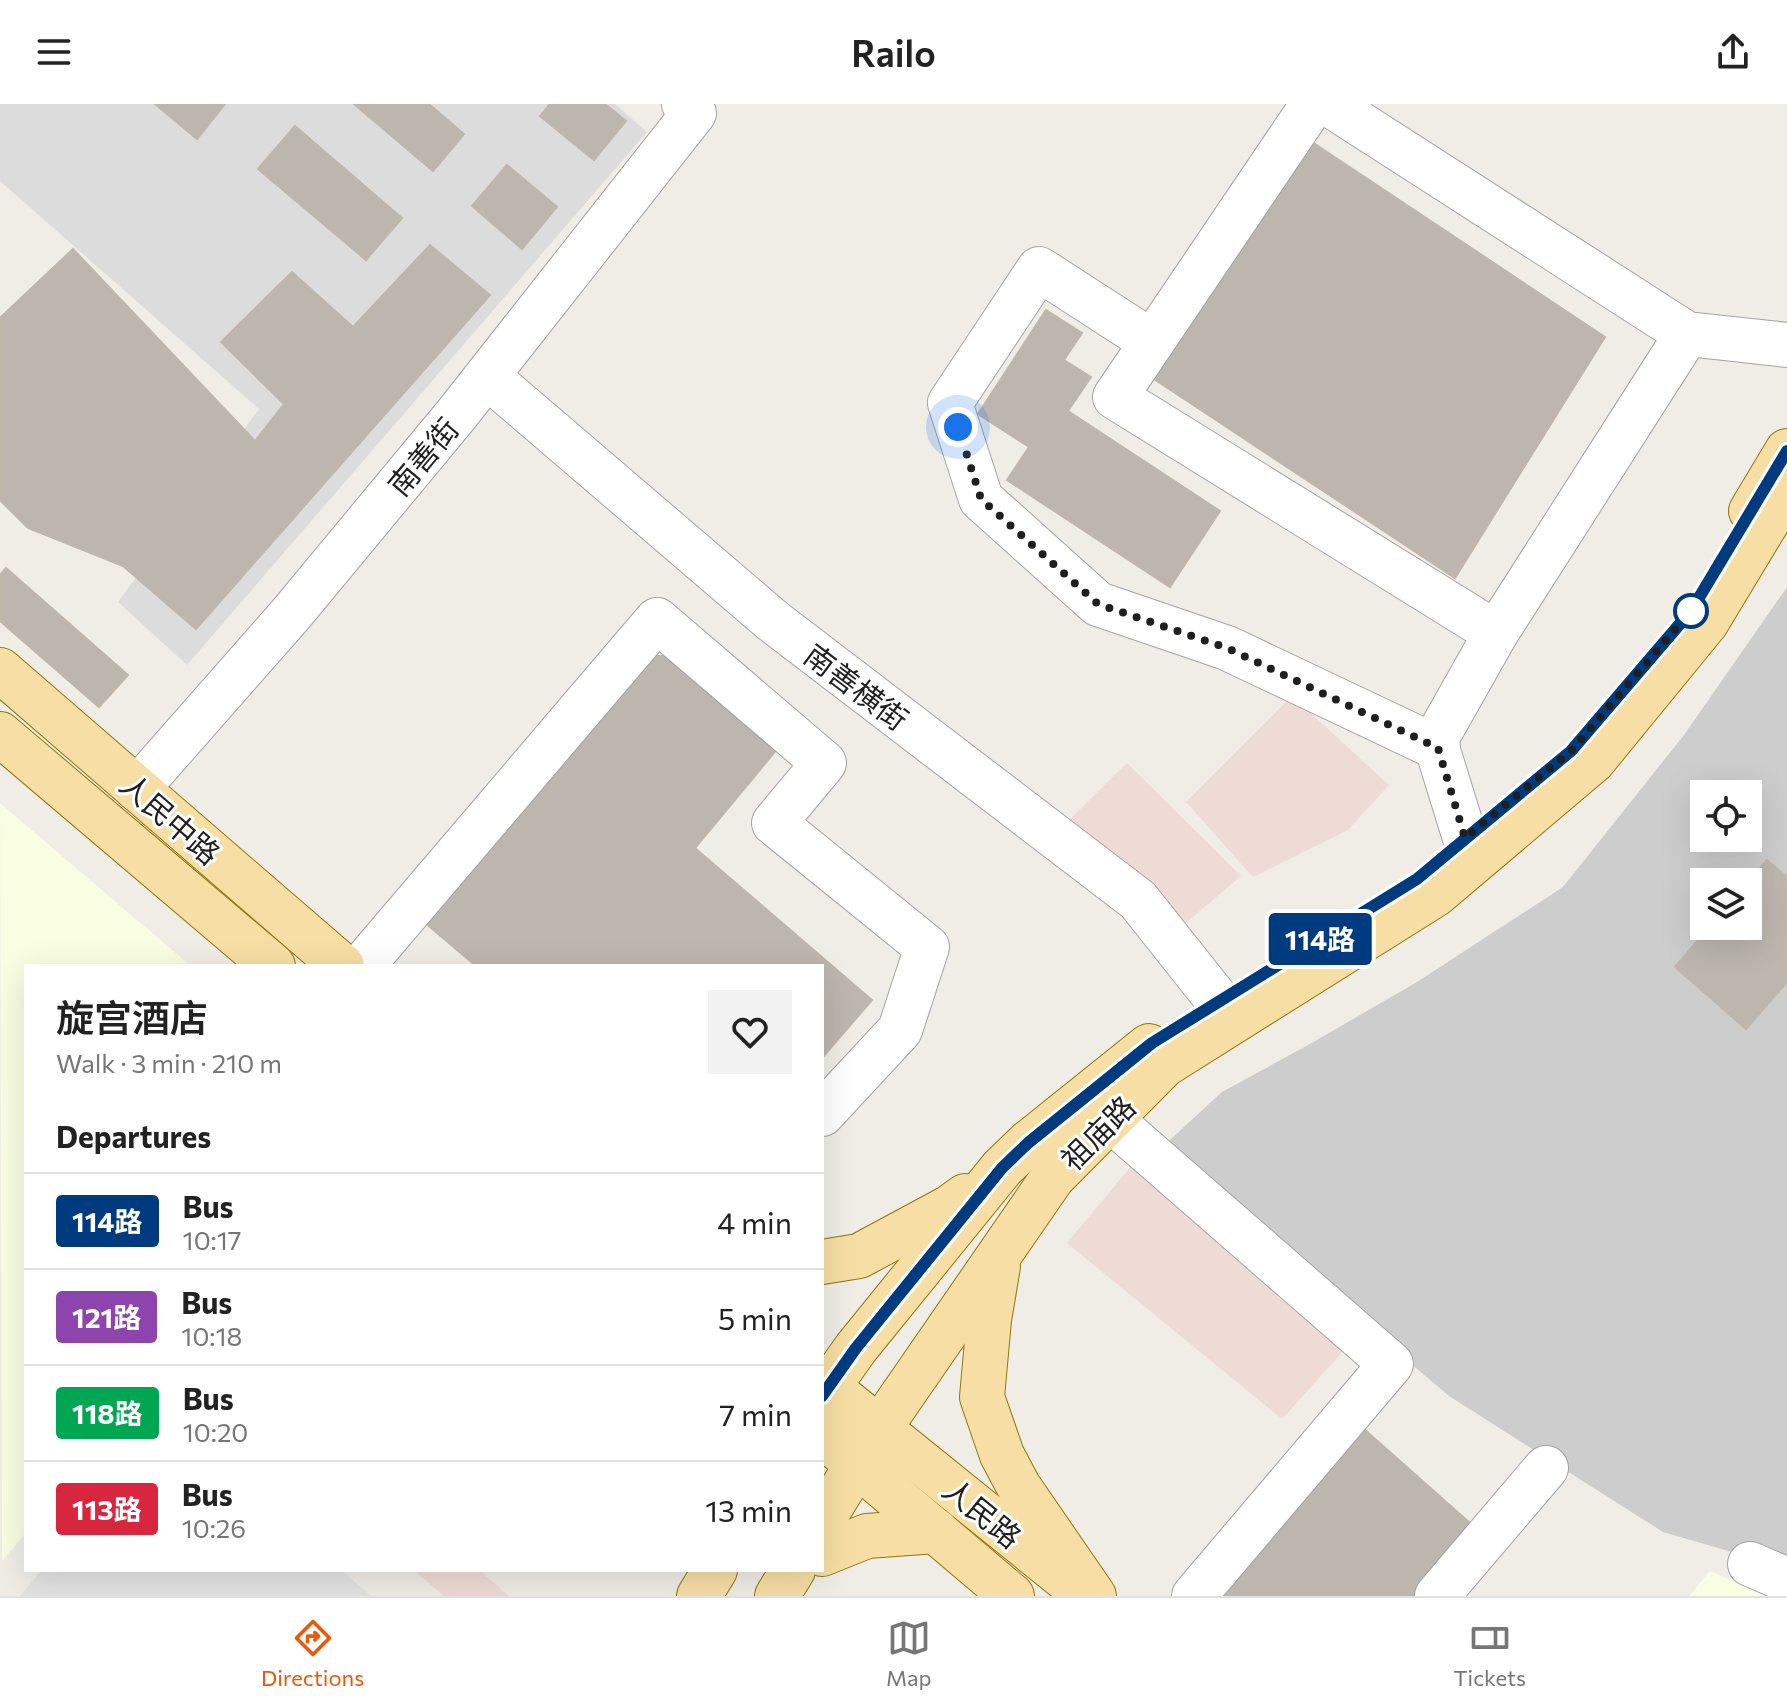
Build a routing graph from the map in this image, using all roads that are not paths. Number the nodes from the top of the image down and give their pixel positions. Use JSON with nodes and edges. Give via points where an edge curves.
{"nodes":[{"id":1,"x":1313,"y":104,"type":"edge"},
{"id":2,"x":1329,"y":104,"type":"edge"},
{"id":3,"x":689,"y":109,"type":"edge"},
{"id":4,"x":1687,"y":334,"type":"junction"},
{"id":5,"x":1152,"y":342,"type":"junction"},
{"id":6,"x":1787,"y":345,"type":"edge"},
{"id":7,"x":487,"y":376,"type":"junction"},
{"id":8,"x":1787,"y":451,"type":"edge"},
{"id":9,"x":1787,"y":489,"type":"edge"},
{"id":10,"x":1496,"y":633,"type":"junction"},
{"id":11,"x":0,"y":670,"type":"edge"},
{"id":12,"x":0,"y":734,"type":"edge"},
{"id":13,"x":1438,"y":748,"type":"junction"},
{"id":14,"x":137,"y":789,"type":"junction"},
{"id":15,"x":1465,"y":838,"type":"junction"},
{"id":16,"x":271,"y":964,"type":"edge"},
{"id":17,"x":340,"y":964,"type":"edge"},
{"id":18,"x":364,"y":964,"type":"edge"},
{"id":19,"x":1219,"y":1002,"type":"junction"},
{"id":20,"x":824,"y":1112,"type":"edge"},
{"id":21,"x":1110,"y":1119,"type":"junction"},
{"id":22,"x":1002,"y":1168,"type":"junction"},
{"id":23,"x":1000,"y":1254,"type":"junction"},
{"id":24,"x":824,"y":1262,"type":"edge"},
{"id":25,"x":824,"y":1389,"type":"edge"},
{"id":26,"x":824,"y":1435,"type":"edge"},
{"id":27,"x":868,"y":1446,"type":"junction"},
{"id":28,"x":1546,"y":1468,"type":"dead end"},
{"id":29,"x":824,"y":1518,"type":"edge"},
{"id":30,"x":936,"y":1531,"type":"junction"},
{"id":31,"x":824,"y":1553,"type":"edge"},
{"id":32,"x":712,"y":1572,"type":"edge"},
{"id":33,"x":792,"y":1572,"type":"edge"},
{"id":34,"x":699,"y":1596,"type":"edge"},
{"id":35,"x":777,"y":1596,"type":"edge"},
{"id":36,"x":1012,"y":1596,"type":"edge"},
{"id":37,"x":1086,"y":1596,"type":"edge"},
{"id":38,"x":1094,"y":1596,"type":"edge"},
{"id":39,"x":1194,"y":1596,"type":"edge"},
{"id":40,"x":1437,"y":1596,"type":"edge"}],
"edges":[{"from":1,"to":5,"type":"street"},
{"from":2,"to":4,"type":"street"},
{"from":3,"to":7,"type":"street","name":"南善街"},
{"from":4,"to":6,"type":"street"},
{"from":4,"to":10,"type":"street"},
{"from":5,"to":10,"type":"street","via":[[1115,397]]},
{"from":5,"to":13,"type":"street","via":[[1039,269],[950,403],[981,499],[1098,604],[1227,648]]},
{"from":7,"to":14,"type":"street","name":"南善街","via":[[291,614]]},
{"from":7,"to":19,"type":"street","name":"南善横街","via":[[773,621],[1138,900]]},
{"from":8,"to":15,"type":"main road","name":"祖庙路","via":[[1691,611],[1571,751]]},
{"from":9,"to":21,"type":"main road","name":"祖庙路","via":[[1706,623],[1593,761],[1436,894],[1164,1065]]},
{"from":10,"to":13,"type":"street","via":[[1435,741]]},
{"from":11,"to":14,"type":"main road","name":"人民中路"},
{"from":12,"to":16,"type":"main road","name":"人民中路"},
{"from":13,"to":15,"type":"street"},
{"from":14,"to":17,"type":"main road","name":"人民中路"},
{"from":15,"to":19,"type":"main road","name":"祖庙路","via":[[1417,879]]},
{"from":18,"to":20,"type":"street","via":[[657,620],[824,763],[774,823],[927,947],[900,1030]]},
{"from":19,"to":22,"type":"main road","name":"祖庙路","via":[[1152,1043]]},
{"from":21,"to":23,"type":"main road","name":"祖庙路","via":[[1053,1177]]},
{"from":21,"to":39,"type":"street","via":[[1391,1364]]},
{"from":22,"to":24,"type":"main road","via":[[950,1207],[859,1256]]},
{"from":22,"to":25,"type":"main road","name":"祖庙路"},
{"from":23,"to":27,"type":"main road","name":"祖庙路"},
{"from":23,"to":38,"type":"main road","via":[[982,1397],[1019,1487]]},
{"from":25,"to":27,"type":"main road"},
{"from":26,"to":27,"type":"main road","name":"人民路"},
{"from":27,"to":29,"type":"main road","name":"祖庙路"},
{"from":27,"to":30,"type":"main road","name":"人民路"},
{"from":27,"to":37,"type":"main road","name":"人民路"},
{"from":28,"to":40,"type":"street"},
{"from":30,"to":31,"type":"main road","via":[[867,1536]]},
{"from":30,"to":36,"type":"main road","name":"人民路"},
{"from":32,"to":34,"type":"main road"},
{"from":33,"to":35,"type":"main road"}]}
